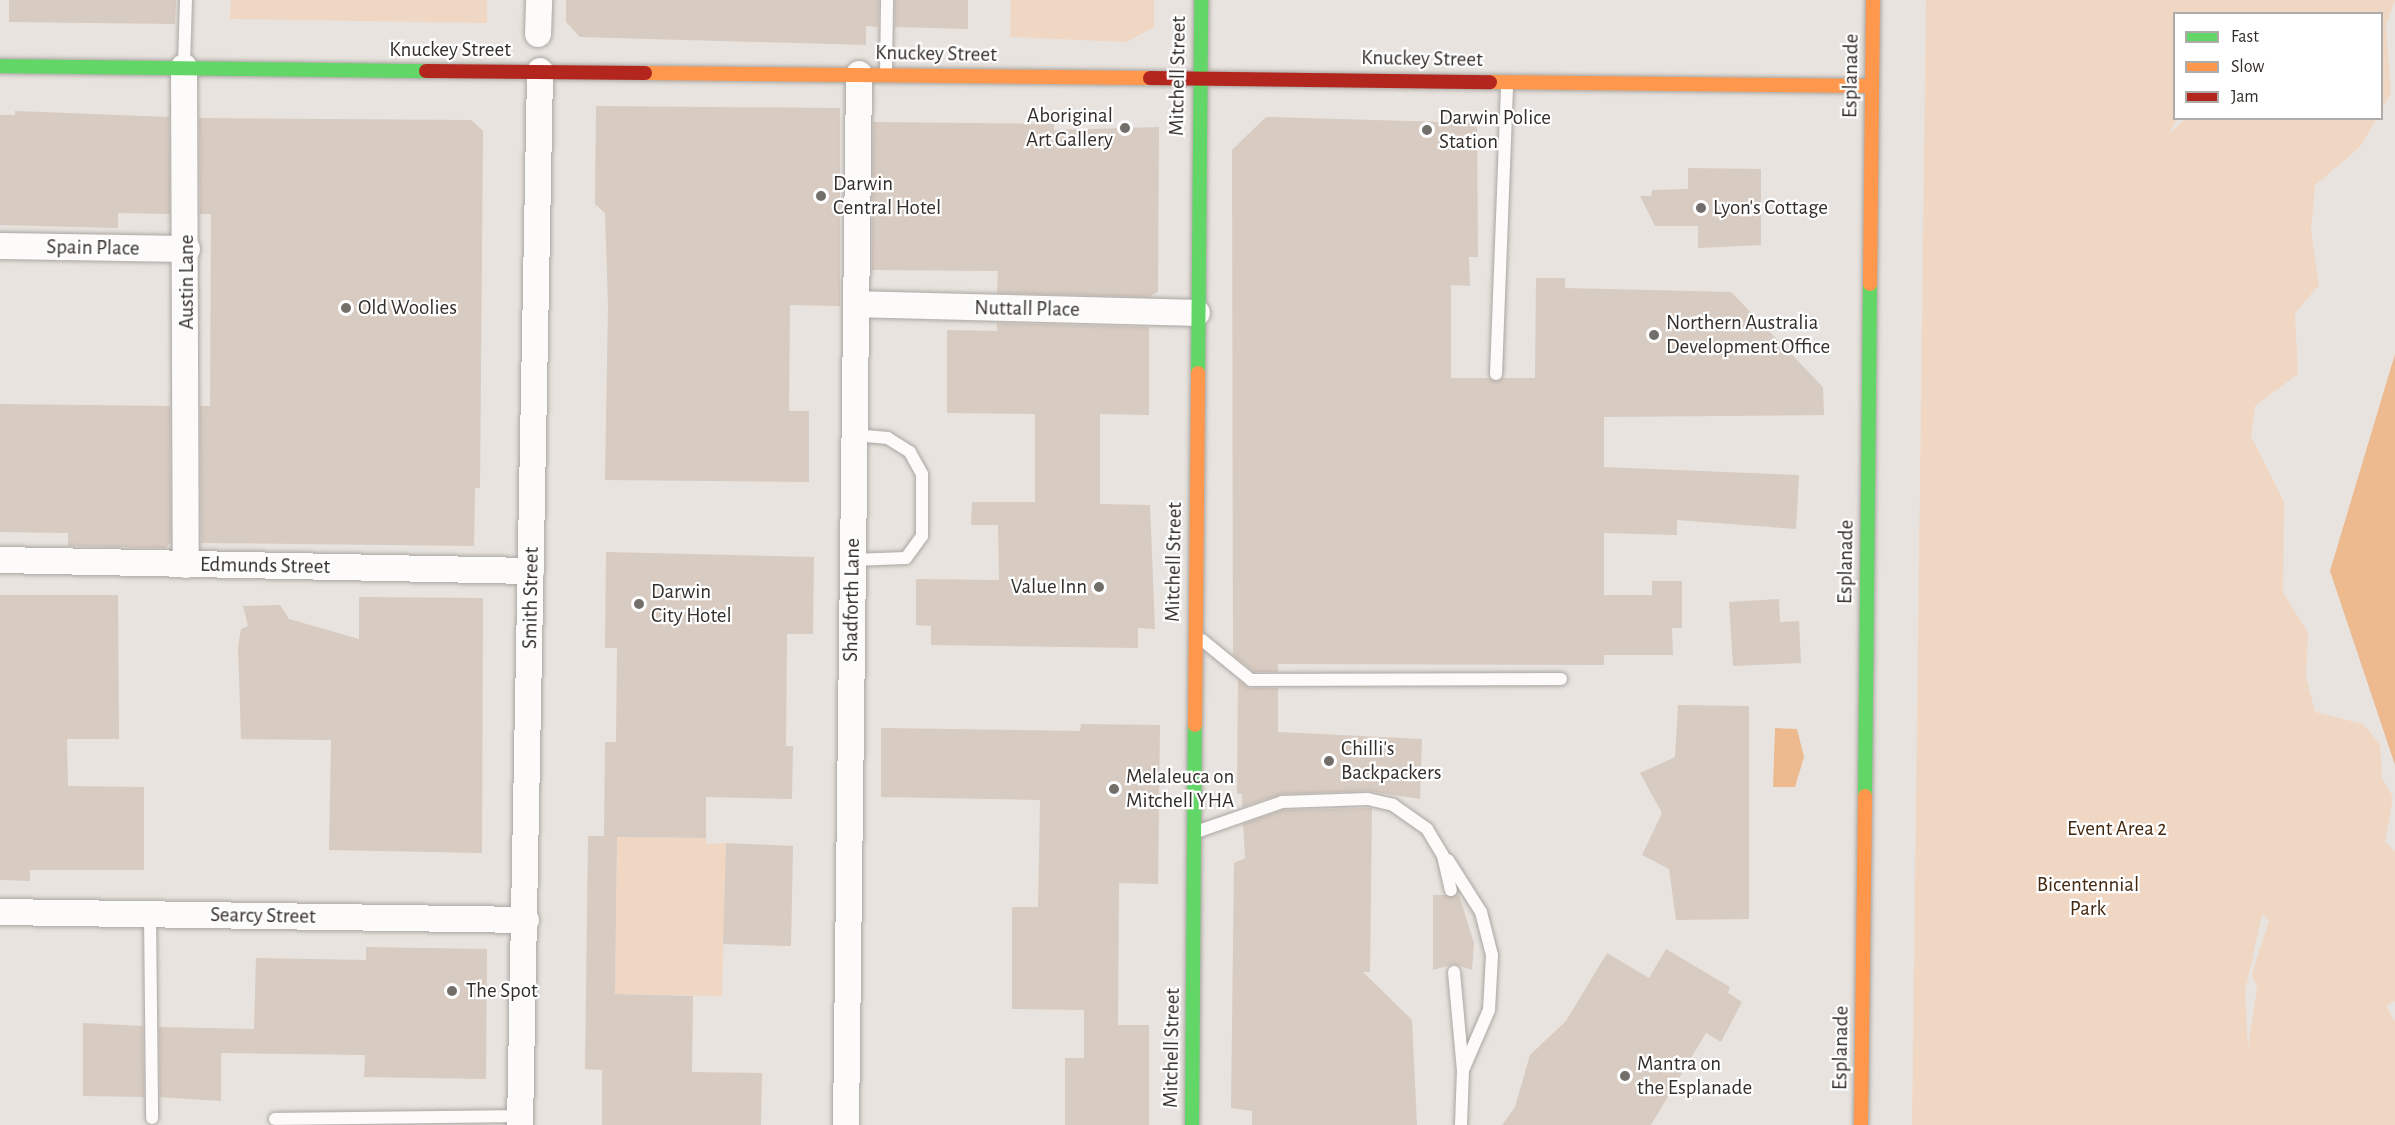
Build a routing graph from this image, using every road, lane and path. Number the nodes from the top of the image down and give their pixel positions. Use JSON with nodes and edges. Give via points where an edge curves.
{"nodes":[{"id":1,"x":186,"y":0,"type":"edge"},
{"id":2,"x":538,"y":0,"type":"edge"},
{"id":3,"x":887,"y":0,"type":"edge"},
{"id":4,"x":1201,"y":0,"type":"edge"},
{"id":5,"x":1873,"y":0,"type":"edge"},
{"id":6,"x":538,"y":34,"type":"dead end"},
{"id":7,"x":0,"y":66,"type":"edge"},
{"id":8,"x":184,"y":67,"type":"junction"},
{"id":9,"x":540,"y":71,"type":"junction"},
{"id":10,"x":859,"y":74,"type":"junction"},
{"id":11,"x":886,"y":74,"type":"junction"},
{"id":12,"x":1199,"y":78,"type":"junction"},
{"id":13,"x":1507,"y":81,"type":"junction"},
{"id":14,"x":1872,"y":86,"type":"junction"},
{"id":15,"x":0,"y":246,"type":"edge"},
{"id":16,"x":187,"y":249,"type":"junction"},
{"id":17,"x":856,"y":304,"type":"junction"},
{"id":18,"x":1197,"y":313,"type":"junction"},
{"id":19,"x":1496,"y":375,"type":"dead end"},
{"id":20,"x":854,"y":435,"type":"junction"},
{"id":21,"x":0,"y":560,"type":"edge"},
{"id":22,"x":853,"y":560,"type":"junction"},
{"id":23,"x":186,"y":565,"type":"junction"},
{"id":24,"x":531,"y":571,"type":"junction"},
{"id":25,"x":1195,"y":633,"type":"junction"},
{"id":26,"x":1562,"y":679,"type":"dead end"},
{"id":27,"x":1196,"y":832,"type":"junction"},
{"id":28,"x":1438,"y":844,"type":"junction"},
{"id":29,"x":1451,"y":890,"type":"dead end"},
{"id":30,"x":0,"y":912,"type":"edge"},
{"id":31,"x":150,"y":914,"type":"junction"},
{"id":32,"x":526,"y":920,"type":"junction"},
{"id":33,"x":1454,"y":972,"type":"dead end"},
{"id":34,"x":1463,"y":1070,"type":"junction"},
{"id":35,"x":152,"y":1118,"type":"dead end"},
{"id":36,"x":275,"y":1119,"type":"dead end"},
{"id":37,"x":520,"y":1121,"type":"edge"},
{"id":38,"x":846,"y":1125,"type":"edge"},
{"id":39,"x":1192,"y":1125,"type":"edge"},
{"id":40,"x":1461,"y":1125,"type":"edge"},
{"id":41,"x":1861,"y":1125,"type":"edge"}],
"edges":[{"from":1,"to":8,"type":"lane","name":"Austin Lane"},
{"from":2,"to":6,"type":"street"},
{"from":3,"to":11,"type":"lane"},
{"from":4,"to":12,"type":"street","name":"Mitchell Street"},
{"from":5,"to":14,"type":"street","name":"Esplanade"},
{"from":7,"to":8,"type":"street","name":"Knuckey Street"},
{"from":8,"to":9,"type":"street","name":"Knuckey Street"},
{"from":8,"to":16,"type":"street","name":"Austin Lane"},
{"from":9,"to":10,"type":"street","name":"Knuckey Street"},
{"from":9,"to":24,"type":"street","name":"Smith Street"},
{"from":10,"to":11,"type":"street","name":"Knuckey Street"},
{"from":10,"to":17,"type":"street","name":"Shadforth Lane"},
{"from":11,"to":12,"type":"street","name":"Knuckey Street"},
{"from":12,"to":13,"type":"street","name":"Knuckey Street"},
{"from":12,"to":18,"type":"street","name":"Mitchell Street"},
{"from":13,"to":14,"type":"street","name":"Knuckey Street"},
{"from":13,"to":19,"type":"lane"},
{"from":14,"to":41,"type":"street","name":"Esplanade"},
{"from":15,"to":16,"type":"street","name":"Spain Place"},
{"from":16,"to":23,"type":"street","name":"Austin Lane"},
{"from":17,"to":18,"type":"street","name":"Nuttall Place"},
{"from":17,"to":20,"type":"street","name":"Shadforth Lane"},
{"from":18,"to":25,"type":"street","name":"Mitchell Street"},
{"from":20,"to":22,"type":"street","name":"Shadforth Lane"},
{"from":20,"to":22,"type":"lane","via":[[888,438],[910,452],[922,474],[922,536],[906,558]]},
{"from":21,"to":23,"type":"street","name":"Edmunds Street"},
{"from":22,"to":38,"type":"street","name":"Shadforth Lane"},
{"from":23,"to":24,"type":"street","name":"Edmunds Street"},
{"from":24,"to":32,"type":"street","name":"Smith Street"},
{"from":25,"to":26,"type":"lane","via":[[1251,680]]},
{"from":25,"to":27,"type":"street","name":"Mitchell Street"},
{"from":27,"to":28,"type":"lane","via":[[1282,802],[1368,799],[1410,815]]},
{"from":27,"to":39,"type":"street","name":"Mitchell Street"},
{"from":28,"to":29,"type":"lane"},
{"from":28,"to":34,"type":"lane","via":[[1481,912],[1492,955],[1489,1010]]},
{"from":30,"to":31,"type":"street","name":"Searcy Street"},
{"from":31,"to":32,"type":"street","name":"Searcy Street"},
{"from":31,"to":35,"type":"lane"},
{"from":32,"to":37,"type":"street","name":"Smith Street"},
{"from":33,"to":34,"type":"lane"},
{"from":34,"to":40,"type":"lane"},
{"from":36,"to":37,"type":"lane"}]}
